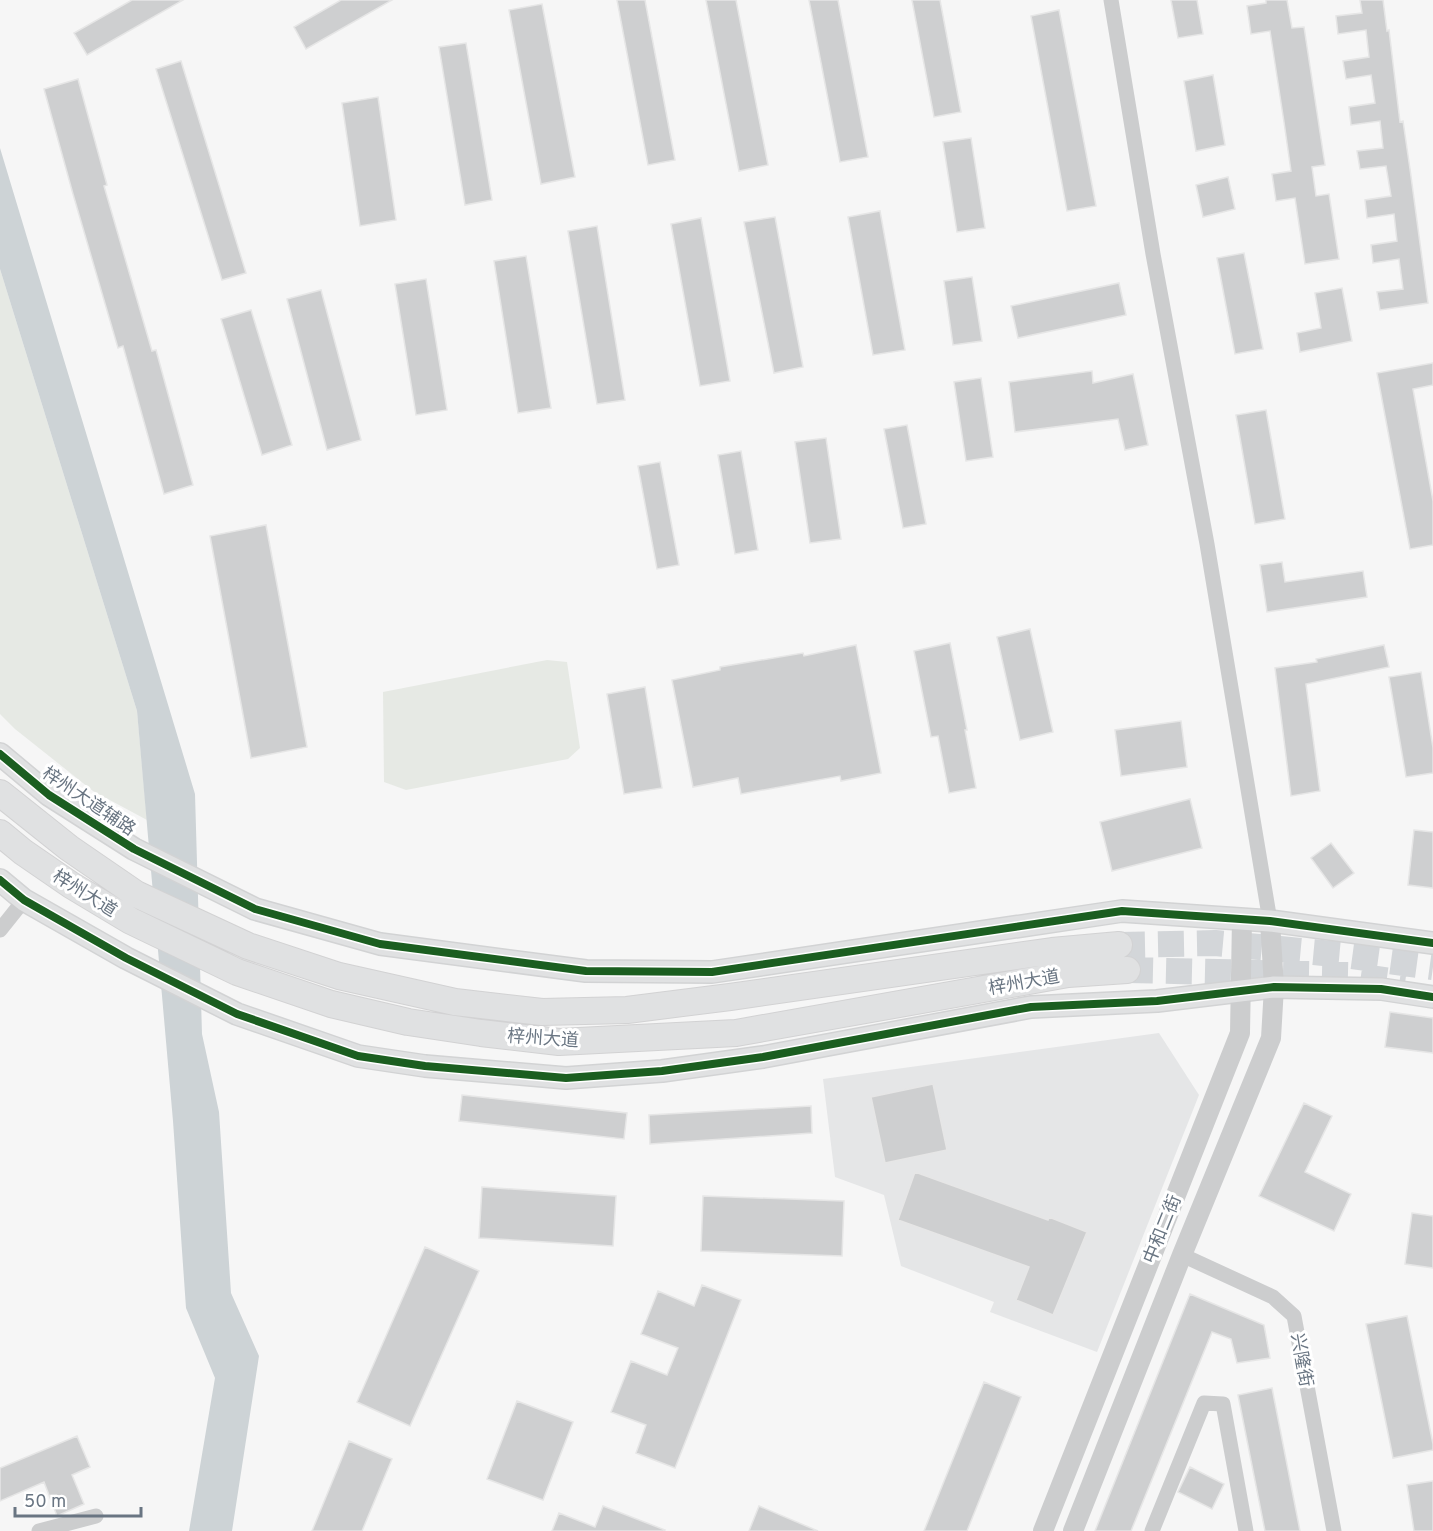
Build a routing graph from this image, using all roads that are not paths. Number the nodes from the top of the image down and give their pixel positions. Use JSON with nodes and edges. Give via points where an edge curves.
{"nodes":[{"id":1,"x":1111,"y":0,"type":"edge"},
{"id":2,"x":0,"y":754,"type":"edge"},
{"id":3,"x":0,"y":793,"type":"edge"},
{"id":4,"x":0,"y":833,"type":"edge"},
{"id":5,"x":0,"y":880,"type":"edge"},
{"id":6,"x":24,"y":900,"type":"junction"},
{"id":7,"x":1242,"y":920,"type":"junction"},
{"id":8,"x":1270,"y":921,"type":"junction"},
{"id":9,"x":0,"y":930,"type":"edge"},
{"id":10,"x":1433,"y":943,"type":"edge"},
{"id":11,"x":1119,"y":945,"type":"tunnel mouth"},
{"id":12,"x":1127,"y":970,"type":"tunnel mouth"},
{"id":13,"x":1274,"y":987,"type":"junction"},
{"id":14,"x":1241,"y":990,"type":"junction"},
{"id":15,"x":1433,"y":997,"type":"edge"},
{"id":16,"x":1182,"y":1255,"type":"junction"},
{"id":17,"x":96,"y":1516,"type":"dead end"},
{"id":18,"x":39,"y":1531,"type":"edge"},
{"id":19,"x":1043,"y":1531,"type":"edge"},
{"id":20,"x":1073,"y":1531,"type":"edge"},
{"id":21,"x":1152,"y":1531,"type":"edge"},
{"id":22,"x":1246,"y":1531,"type":"edge"},
{"id":23,"x":1334,"y":1531,"type":"edge"}],
"edges":[{"from":1,"to":8,"type":"street"},
{"from":2,"to":7,"type":"main road","name":"梓州大道辅路","via":[[49,795],[134,849],[255,909],[380,944],[586,971],[712,972],[1122,911]]},
{"from":3,"to":11,"type":"highway","name":"梓州大道","via":[[69,848],[136,894],[248,946],[339,976],[455,1002],[542,1012],[627,1010]]},
{"from":4,"to":12,"type":"highway","name":"梓州大道","via":[[62,879],[131,921],[237,972],[331,1004],[408,1022],[559,1042],[736,1033],[1068,974]]},
{"from":5,"to":6,"type":"main road"},
{"from":6,"to":9,"type":"street"},
{"from":6,"to":14,"type":"main road","via":[[126,958],[237,1014],[358,1056],[566,1078],[662,1071],[763,1057],[1031,1007],[1157,1001]]},
{"from":7,"to":8,"type":"main road","name":"梓州大道辅路"},
{"from":7,"to":14,"type":"street","name":"中和二街"},
{"from":8,"to":10,"type":"main road","name":"梓州大道辅路"},
{"from":8,"to":13,"type":"street","name":"中和二街"},
{"from":13,"to":14,"type":"main road"},
{"from":13,"to":15,"type":"main road","via":[[1381,990]]},
{"from":13,"to":16,"type":"street","name":"中和二街","via":[[1271,1038]]},
{"from":14,"to":19,"type":"street","name":"中和二街","via":[[1240,1033]]},
{"from":16,"to":20,"type":"street","name":"中和二街"},
{"from":16,"to":23,"type":"street","name":"兴隆街","via":[[1273,1297],[1294,1316]]},
{"from":17,"to":18,"type":"street"},
{"from":21,"to":22,"type":"street","via":[[1204,1403],[1224,1404]]}]}
